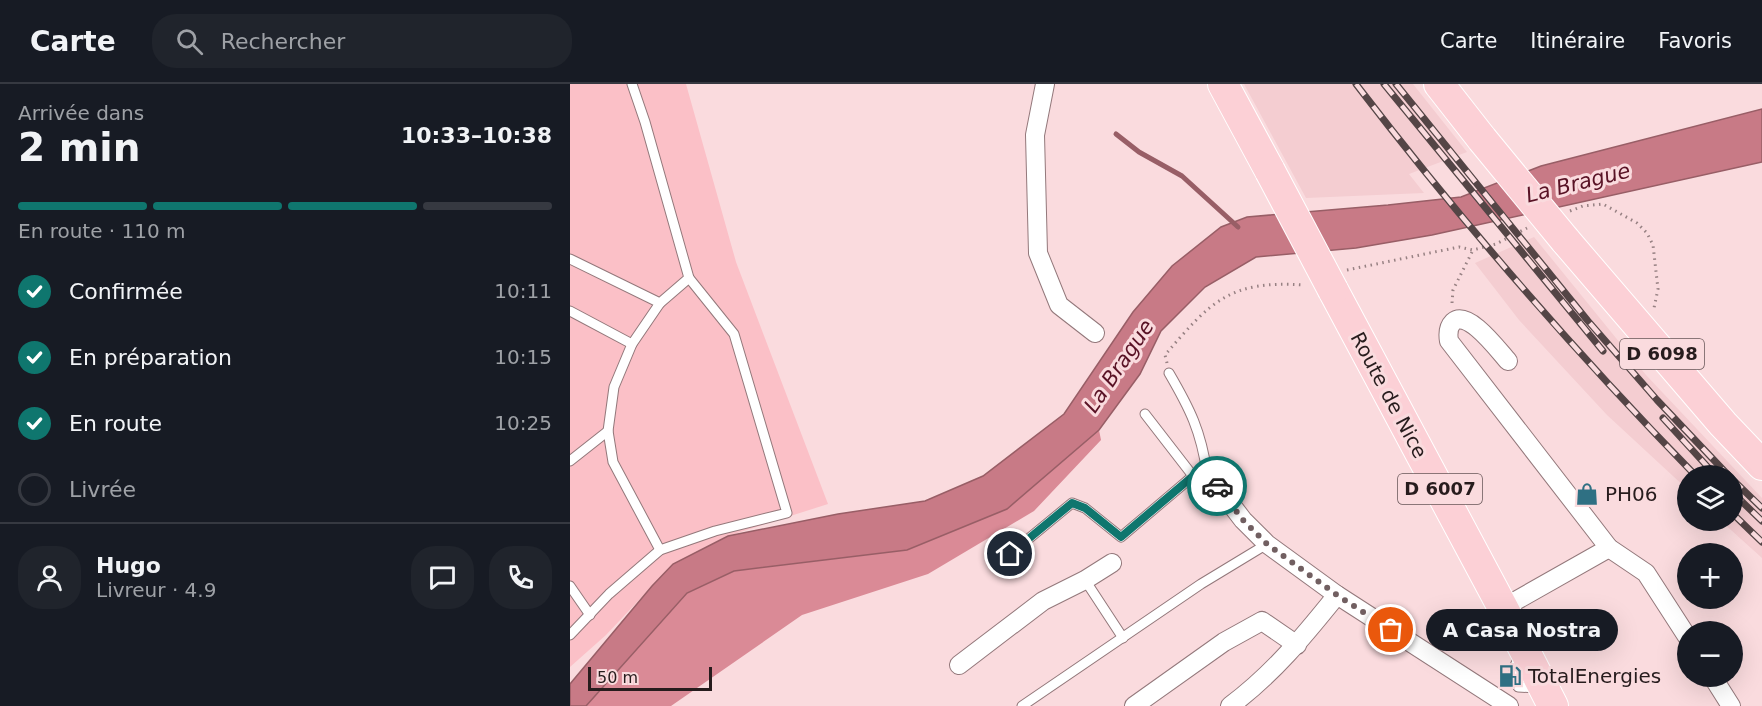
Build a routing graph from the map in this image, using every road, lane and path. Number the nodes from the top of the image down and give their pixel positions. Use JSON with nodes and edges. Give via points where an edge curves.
{"nodes":[{"id":1,"x":632,"y":84,"type":"edge"},
{"id":2,"x":1045,"y":84,"type":"edge"},
{"id":3,"x":1223,"y":84,"type":"edge"},
{"id":4,"x":1439,"y":84,"type":"edge"},
{"id":5,"x":1583,"y":206,"type":"dead end"},
{"id":6,"x":570,"y":259,"type":"edge"},
{"id":7,"x":689,"y":278,"type":"junction"},
{"id":8,"x":1329,"y":282,"type":"junction"},
{"id":9,"x":660,"y":303,"type":"junction"},
{"id":10,"x":570,"y":310,"type":"edge"},
{"id":11,"x":1452,"y":323,"type":"junction"},
{"id":12,"x":1638,"y":327,"type":"junction"},
{"id":13,"x":1095,"y":333,"type":"dead end"},
{"id":14,"x":632,"y":344,"type":"junction"},
{"id":15,"x":1508,"y":361,"type":"dead end"},
{"id":16,"x":1169,"y":374,"type":"joint"},
{"id":17,"x":1145,"y":414,"type":"dead end"},
{"id":18,"x":608,"y":431,"type":"junction"},
{"id":19,"x":570,"y":461,"type":"edge"},
{"id":20,"x":1762,"y":465,"type":"edge"},
{"id":21,"x":1200,"y":474,"type":"junction"},
{"id":22,"x":1267,"y":544,"type":"junction"},
{"id":23,"x":1609,"y":548,"type":"junction"},
{"id":24,"x":660,"y":550,"type":"junction"},
{"id":25,"x":1010,"y":554,"type":"dead end"},
{"id":26,"x":1112,"y":563,"type":"dead end"},
{"id":27,"x":1085,"y":580,"type":"junction"},
{"id":28,"x":570,"y":586,"type":"edge"},
{"id":29,"x":1337,"y":595,"type":"junction"},
{"id":30,"x":1503,"y":608,"type":"junction"},
{"id":31,"x":590,"y":615,"type":"junction"},
{"id":32,"x":1677,"y":621,"type":"edge"},
{"id":33,"x":570,"y":635,"type":"edge"},
{"id":34,"x":1123,"y":638,"type":"junction"},
{"id":35,"x":1297,"y":645,"type":"junction"},
{"id":36,"x":959,"y":665,"type":"dead end"},
{"id":37,"x":1719,"y":687,"type":"edge"},
{"id":38,"x":1549,"y":697,"type":"edge"},
{"id":39,"x":1498,"y":705,"type":"edge"},
{"id":40,"x":1022,"y":706,"type":"edge"},
{"id":41,"x":1134,"y":706,"type":"edge"},
{"id":42,"x":1230,"y":706,"type":"edge"},
{"id":43,"x":1731,"y":706,"type":"edge"}],
"edges":[{"from":1,"to":7,"type":"lane"},
{"from":2,"to":13,"type":"street","via":[[1035,135],[1038,253],[1059,306]]},
{"from":3,"to":8,"type":"main road","name":"Route de Nice","number":"D 6007","bridge":true},
{"from":4,"to":12,"type":"main road","number":"D 6098","bridge":true},
{"from":5,"to":12,"type":"path","via":[[1604,204],[1622,213],[1642,228],[1653,245],[1656,305]]},
{"from":6,"to":9,"type":"lane"},
{"from":7,"to":9,"type":"lane"},
{"from":7,"to":24,"type":"lane","via":[[734,334],[788,513]]},
{"from":8,"to":11,"type":"path","via":[[1459,247],[1473,250],[1453,290]]},
{"from":8,"to":16,"type":"path","via":[[1251,286],[1234,291],[1217,301],[1165,355]]},
{"from":8,"to":30,"type":"main road","name":"Route de Nice","number":"D 6007"},
{"from":9,"to":14,"type":"lane"},
{"from":10,"to":14,"type":"lane"},
{"from":11,"to":15,"type":"street","via":[[1470,321]]},
{"from":11,"to":23,"type":"street","via":[[1449,340]]},
{"from":12,"to":20,"type":"main road","number":"D 6098"},
{"from":14,"to":18,"type":"lane","via":[[614,387]]},
{"from":16,"to":21,"type":"lane","via":[[1189,407],[1203,446]]},
{"from":17,"to":21,"type":"lane"},
{"from":18,"to":19,"type":"lane"},
{"from":18,"to":24,"type":"lane","via":[[613,462]]},
{"from":21,"to":22,"type":"street"},
{"from":21,"to":25,"type":"lane","via":[[1121,537],[1085,508],[1072,503]]},
{"from":22,"to":29,"type":"street"},
{"from":22,"to":34,"type":"lane"},
{"from":23,"to":30,"type":"street"},
{"from":23,"to":32,"type":"street","via":[[1646,573]]},
{"from":24,"to":31,"type":"lane"},
{"from":26,"to":27,"type":"street"},
{"from":27,"to":34,"type":"lane"},
{"from":27,"to":36,"type":"street","via":[[1043,601]]},
{"from":28,"to":31,"type":"lane"},
{"from":29,"to":35,"type":"street"},
{"from":29,"to":39,"type":"street"},
{"from":30,"to":38,"type":"main road","name":"Route de Nice","number":"D 6007"},
{"from":31,"to":33,"type":"lane"},
{"from":34,"to":40,"type":"lane"},
{"from":35,"to":41,"type":"street","via":[[1262,621],[1224,642]]},
{"from":35,"to":42,"type":"street"},
{"from":37,"to":43,"type":"street"}]}
